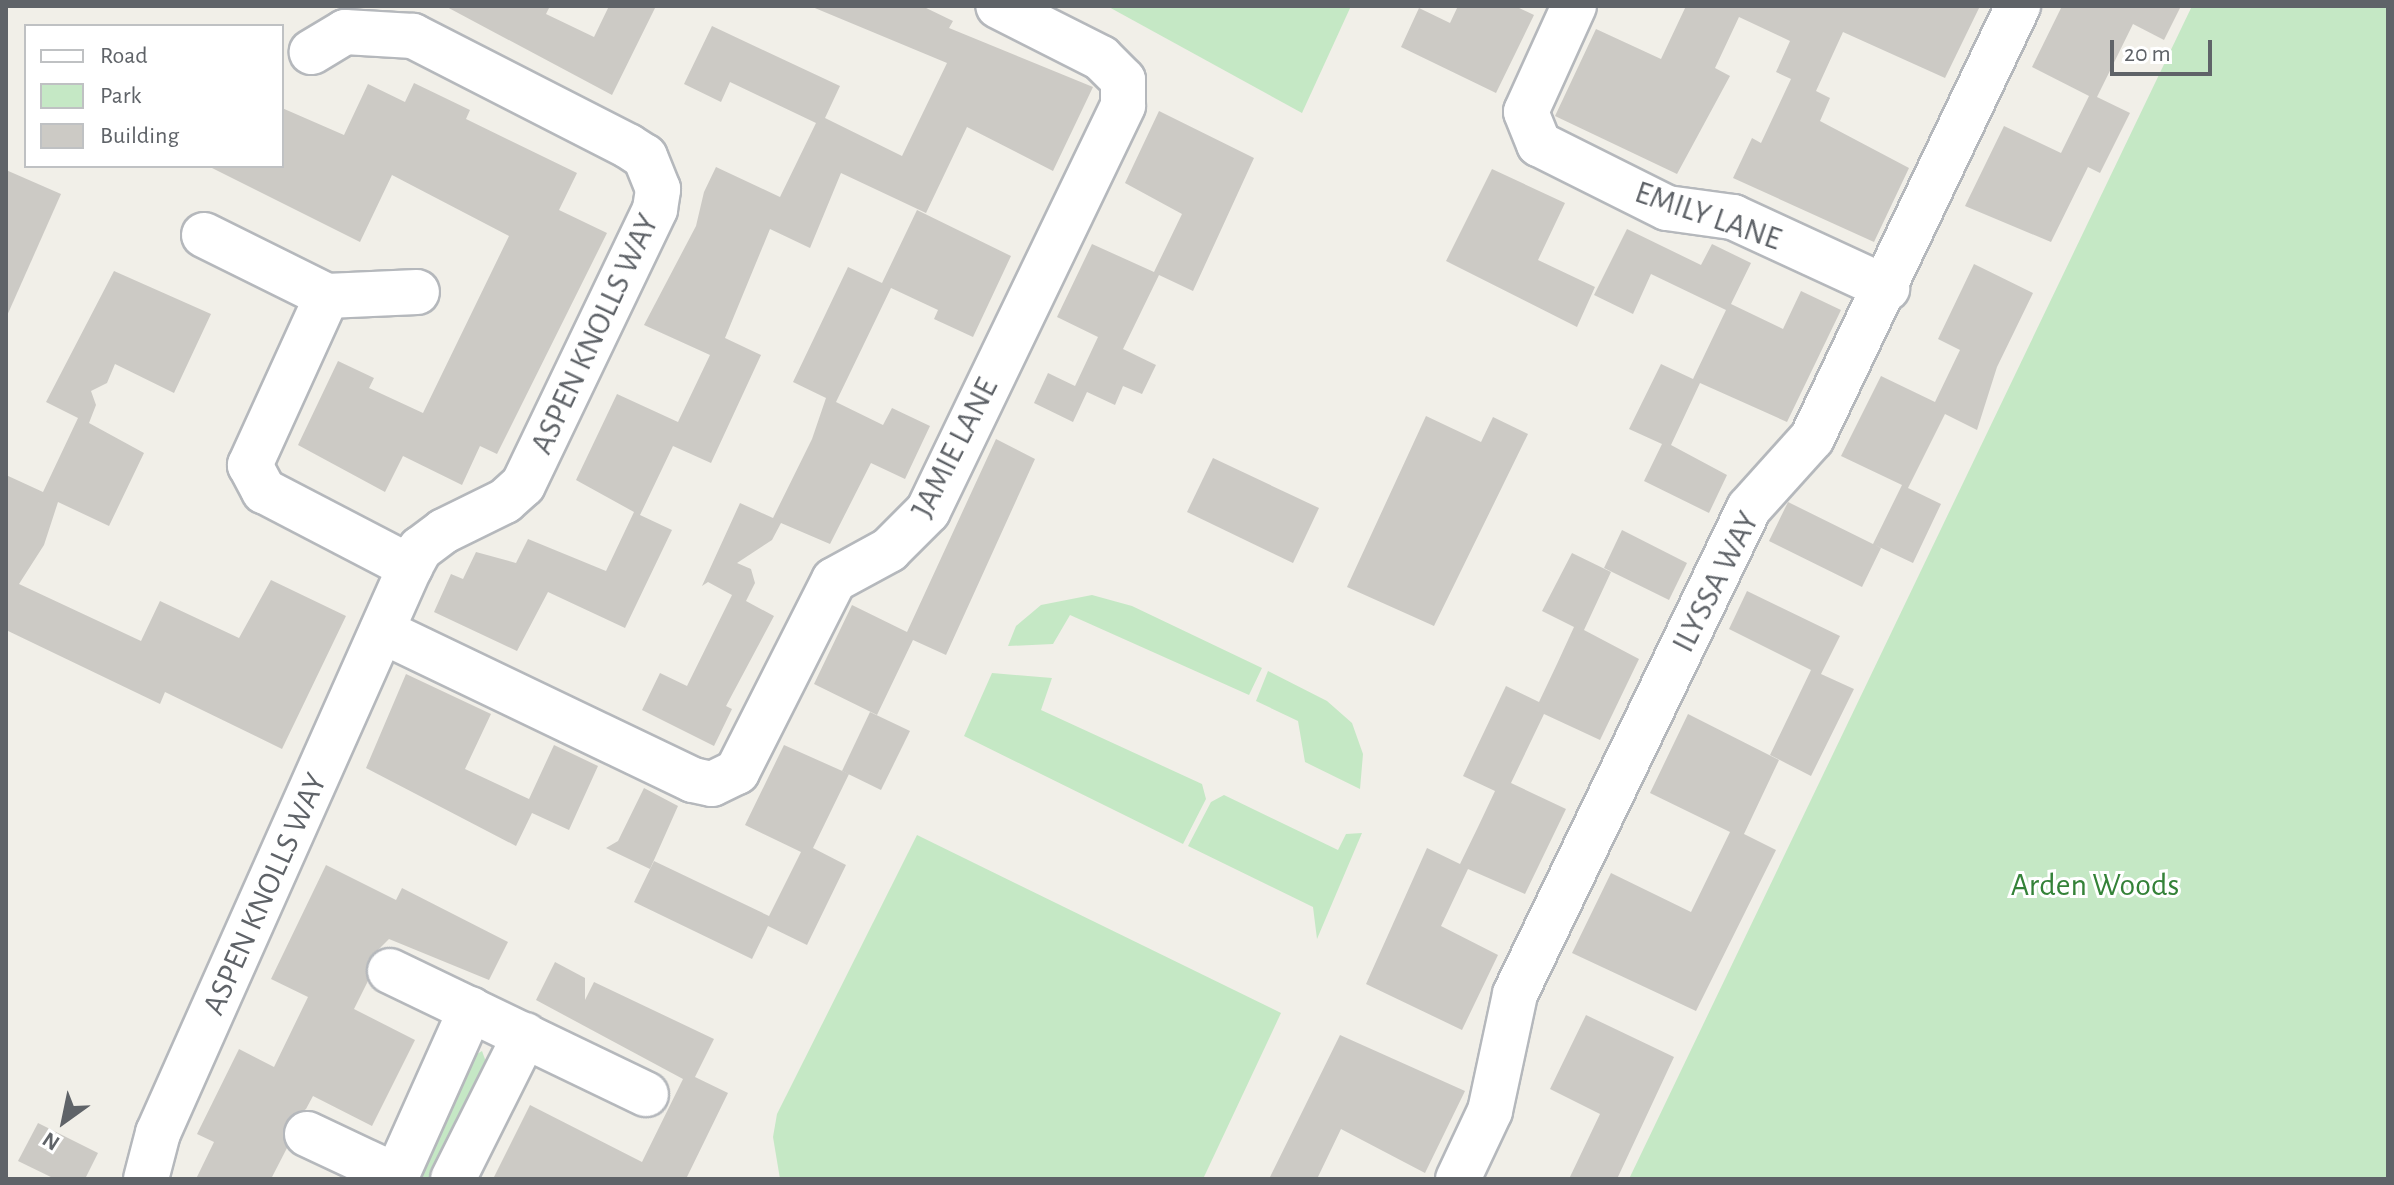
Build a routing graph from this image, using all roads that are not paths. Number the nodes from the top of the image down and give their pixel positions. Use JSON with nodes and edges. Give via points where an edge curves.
{"nodes":[{"id":1,"x":998,"y":6,"type":"edge"},
{"id":2,"x":1574,"y":6,"type":"edge"},
{"id":3,"x":2018,"y":6,"type":"edge"},
{"id":4,"x":420,"y":21,"type":"edge"},
{"id":5,"x":312,"y":52,"type":"dead end"},
{"id":6,"x":204,"y":235,"type":"dead end"},
{"id":7,"x":1887,"y":288,"type":"junction"},
{"id":8,"x":417,"y":292,"type":"dead end"},
{"id":9,"x":327,"y":296,"type":"junction"},
{"id":10,"x":410,"y":567,"type":"junction"},
{"id":11,"x":382,"y":631,"type":"junction"},
{"id":12,"x":390,"y":971,"type":"dead end"},
{"id":13,"x":471,"y":1009,"type":"junction"},
{"id":14,"x":525,"y":1035,"type":"junction"},
{"id":15,"x":646,"y":1094,"type":"dead end"},
{"id":16,"x":307,"y":1134,"type":"dead end"},
{"id":17,"x":393,"y":1176,"type":"edge"},
{"id":18,"x":146,"y":1179,"type":"edge"},
{"id":19,"x":453,"y":1179,"type":"edge"},
{"id":20,"x":1458,"y":1179,"type":"edge"}],
"edges":[{"from":1,"to":11,"type":"street","name":"JAMIE LANE","via":[[1108,63],[1123,80],[1123,105],[928,511],[889,550],[834,580],[737,772],[712,784],[693,780]]},
{"from":2,"to":7,"type":"street","name":"EMILY LANE","via":[[1526,112],[1539,144],[1667,208],[1733,217]]},
{"from":3,"to":7,"type":"street","name":"ILYSSA WAY"},
{"from":4,"to":5,"type":"street","name":"ASPEN KNOLLS WAY","via":[[345,32]]},
{"from":4,"to":10,"type":"street","name":"ASPEN KNOLLS WAY","via":[[645,157],[658,189],[655,209],[523,485],[505,501],[444,531]]},
{"from":6,"to":9,"type":"street"},
{"from":7,"to":20,"type":"street","name":"ILYSSA WAY","via":[[1812,438],[1749,508],[1515,994],[1490,1111]]},
{"from":8,"to":9,"type":"street"},
{"from":9,"to":10,"type":"street","via":[[250,465],[264,491]]},
{"from":10,"to":11,"type":"street","name":"ASPEN KNOLLS WAY"},
{"from":11,"to":18,"type":"street","name":"ASPEN KNOLLS WAY","via":[[158,1133]]},
{"from":12,"to":13,"type":"street"},
{"from":13,"to":14,"type":"street"},
{"from":13,"to":17,"type":"street"},
{"from":14,"to":15,"type":"street"},
{"from":14,"to":19,"type":"street"},
{"from":16,"to":17,"type":"street"}]}
